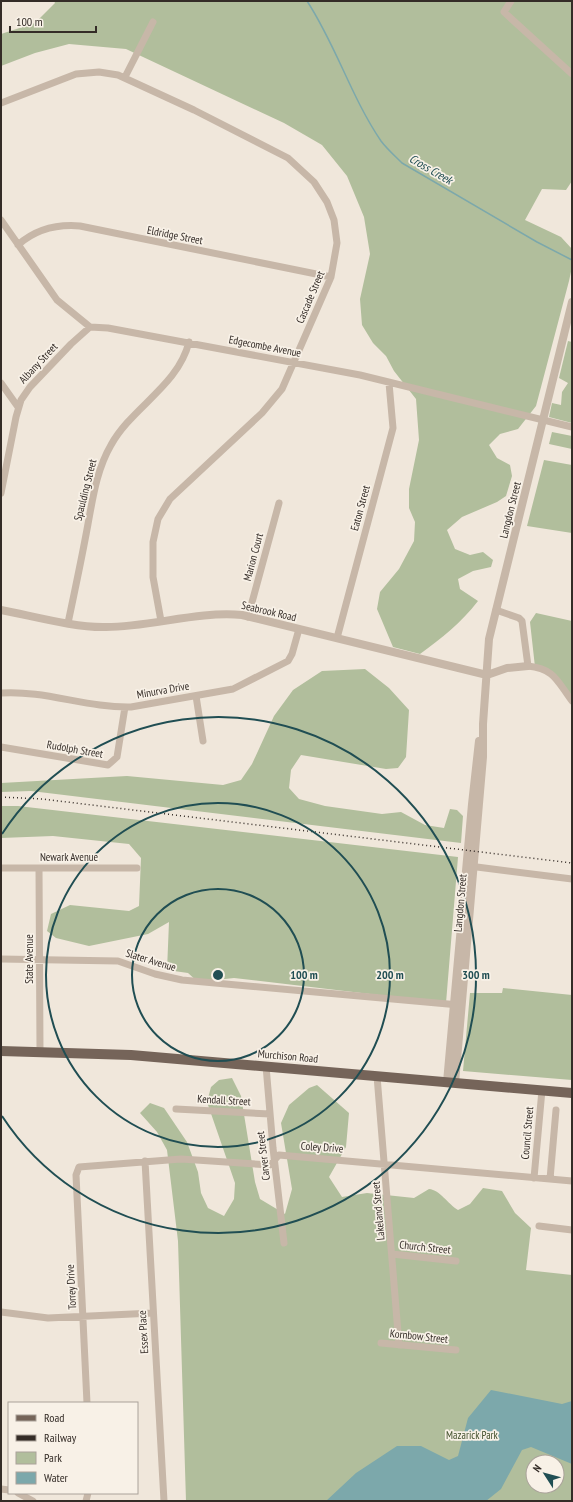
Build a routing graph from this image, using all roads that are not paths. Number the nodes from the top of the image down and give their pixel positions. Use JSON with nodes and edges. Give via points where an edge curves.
{"nodes":[{"id":1,"x":511,"y":1,"type":"edge"},
{"id":2,"x":153,"y":22,"type":"dead end"},
{"id":3,"x":572,"y":74,"type":"edge"},
{"id":4,"x":125,"y":77,"type":"junction"},
{"id":5,"x":1,"y":103,"type":"edge"},
{"id":6,"x":1,"y":220,"type":"edge"},
{"id":7,"x":18,"y":245,"type":"junction"},
{"id":8,"x":331,"y":277,"type":"junction"},
{"id":9,"x":572,"y":302,"type":"edge"},
{"id":10,"x":90,"y":328,"type":"junction"},
{"id":11,"x":189,"y":342,"type":"junction"},
{"id":12,"x":295,"y":362,"type":"junction"},
{"id":13,"x":1,"y":383,"type":"edge"},
{"id":14,"x":389,"y":383,"type":"junction"},
{"id":15,"x":18,"y":407,"type":"junction"},
{"id":16,"x":544,"y":419,"type":"junction"},
{"id":17,"x":572,"y":427,"type":"edge"},
{"id":18,"x":1,"y":493,"type":"edge"},
{"id":19,"x":279,"y":503,"type":"dead end"},
{"id":20,"x":1,"y":610,"type":"edge"},
{"id":21,"x":496,"y":610,"type":"junction"},
{"id":22,"x":248,"y":616,"type":"junction"},
{"id":23,"x":161,"y":621,"type":"junction"},
{"id":24,"x":68,"y":623,"type":"junction"},
{"id":25,"x":299,"y":629,"type":"junction"},
{"id":26,"x":337,"y":638,"type":"junction"},
{"id":27,"x":528,"y":666,"type":"junction"},
{"id":28,"x":487,"y":675,"type":"junction"},
{"id":29,"x":1,"y":693,"type":"edge"},
{"id":30,"x":196,"y":696,"type":"junction"},
{"id":31,"x":572,"y":701,"type":"edge"},
{"id":32,"x":125,"y":707,"type":"junction"},
{"id":33,"x":203,"y":741,"type":"dead end"},
{"id":34,"x":1,"y":747,"type":"edge"},
{"id":35,"x":470,"y":866,"type":"junction"},
{"id":36,"x":1,"y":868,"type":"edge"},
{"id":37,"x":39,"y":868,"type":"junction"},
{"id":38,"x":137,"y":868,"type":"dead end"},
{"id":39,"x":572,"y":879,"type":"edge"},
{"id":40,"x":1,"y":959,"type":"edge"},
{"id":41,"x":40,"y":959,"type":"junction"},
{"id":42,"x":453,"y":1004,"type":"junction"},
{"id":43,"x":462,"y":1005,"type":"junction"},
{"id":44,"x":1,"y":1050,"type":"edge"},
{"id":45,"x":40,"y":1050,"type":"junction"},
{"id":46,"x":266,"y":1066,"type":"junction"},
{"id":47,"x":377,"y":1076,"type":"junction"},
{"id":48,"x":451,"y":1083,"type":"junction"},
{"id":49,"x":542,"y":1090,"type":"junction"},
{"id":50,"x":572,"y":1093,"type":"edge"},
{"id":51,"x":176,"y":1109,"type":"dead end"},
{"id":52,"x":556,"y":1110,"type":"dead end"},
{"id":53,"x":270,"y":1114,"type":"junction"},
{"id":54,"x":275,"y":1160,"type":"junction"},
{"id":55,"x":145,"y":1161,"type":"junction"},
{"id":56,"x":385,"y":1163,"type":"junction"},
{"id":57,"x":77,"y":1171,"type":"joint"},
{"id":58,"x":534,"y":1178,"type":"junction"},
{"id":59,"x":550,"y":1179,"type":"junction"},
{"id":60,"x":572,"y":1181,"type":"edge"},
{"id":61,"x":539,"y":1226,"type":"dead end"},
{"id":62,"x":572,"y":1230,"type":"edge"},
{"id":63,"x":284,"y":1243,"type":"dead end"},
{"id":64,"x":392,"y":1254,"type":"junction"},
{"id":65,"x":456,"y":1261,"type":"dead end"},
{"id":66,"x":1,"y":1312,"type":"edge"},
{"id":67,"x":154,"y":1313,"type":"junction"},
{"id":68,"x":83,"y":1316,"type":"junction"},
{"id":69,"x":381,"y":1343,"type":"dead end"},
{"id":70,"x":399,"y":1345,"type":"junction"},
{"id":71,"x":456,"y":1350,"type":"dead end"},
{"id":72,"x":87,"y":1402,"type":"edge"},
{"id":73,"x":20,"y":1494,"type":"edge"},
{"id":74,"x":33,"y":1501,"type":"edge"},
{"id":75,"x":164,"y":1501,"type":"edge"}],
"edges":[{"from":1,"to":3,"type":"street","via":[[504,12]]},
{"from":2,"to":4,"type":"street"},
{"from":4,"to":5,"type":"street","name":"Cascade Street","via":[[99,72],[76,74]]},
{"from":4,"to":8,"type":"street","name":"Cascade Street","via":[[277,152],[306,173],[327,202],[334,220],[337,243]]},
{"from":6,"to":7,"type":"street"},
{"from":7,"to":8,"type":"street","name":"Eldridge Street","via":[[30,235],[45,229],[56,226],[80,226]]},
{"from":7,"to":10,"type":"street","via":[[57,300]]},
{"from":8,"to":12,"type":"street","name":"Cascade Street"},
{"from":9,"to":16,"type":"street","name":"Langdon Street"},
{"from":10,"to":11,"type":"street","name":"Edgecombe Avenue","via":[[108,328]]},
{"from":10,"to":15,"type":"street","name":"Albany Street","via":[[30,387]]},
{"from":11,"to":12,"type":"street","name":"Edgecombe Avenue"},
{"from":11,"to":24,"type":"street","name":"Spaulding Street","via":[[184,358],[175,372],[128,421],[106,454],[97,480]]},
{"from":12,"to":14,"type":"street","name":"Edgecombe Avenue"},
{"from":12,"to":23,"type":"street","name":"Cascade Street","via":[[282,389],[270,405],[163,508],[153,542],[153,577]]},
{"from":13,"to":15,"type":"street"},
{"from":14,"to":16,"type":"street","name":"Edgecombe Avenue"},
{"from":14,"to":26,"type":"street","name":"Eaton Street","via":[[393,428]]},
{"from":15,"to":18,"type":"street","name":"Albany Street"},
{"from":16,"to":17,"type":"street","name":"Edgecombe Avenue"},
{"from":16,"to":21,"type":"street","name":"Langdon Street"},
{"from":19,"to":22,"type":"street","name":"Marion Court"},
{"from":20,"to":24,"type":"street","name":"Seabrook Road"},
{"from":21,"to":27,"type":"street","via":[[522,621]]},
{"from":21,"to":28,"type":"street","name":"Langdon Street","via":[[489,639]]},
{"from":22,"to":23,"type":"street","name":"Seabrook Road","via":[[208,614]]},
{"from":22,"to":25,"type":"street","name":"Seabrook Road"},
{"from":23,"to":24,"type":"street","name":"Seabrook Road","via":[[106,627]]},
{"from":25,"to":26,"type":"street","name":"Seabrook Road"},
{"from":25,"to":30,"type":"street","name":"Minurva Drive","via":[[291,658],[286,664],[260,675],[241,687]]},
{"from":26,"to":28,"type":"street","name":"Seabrook Road"},
{"from":27,"to":28,"type":"street","via":[[507,668]]},
{"from":27,"to":31,"type":"street","via":[[546,669]]},
{"from":28,"to":35,"type":"street","name":"Langdon Street","via":[[482,724],[483,757]]},
{"from":29,"to":32,"type":"street","name":"Minurva Drive","via":[[26,692],[84,704]]},
{"from":30,"to":32,"type":"street","name":"Minurva Drive"},
{"from":30,"to":33,"type":"street"},
{"from":32,"to":34,"type":"street","name":"Rudolph Street","via":[[117,756],[108,765]]},
{"from":35,"to":39,"type":"street"},
{"from":35,"to":42,"type":"street","name":"Langdon Street"},
{"from":35,"to":43,"type":"street","name":"Langdon Street"},
{"from":36,"to":37,"type":"street","name":"Newark Avenue"},
{"from":37,"to":38,"type":"street","name":"Newark Avenue"},
{"from":37,"to":41,"type":"street","name":"State Avenue"},
{"from":40,"to":41,"type":"street","name":"Slater Avenue"},
{"from":41,"to":42,"type":"street","name":"Slater Avenue","via":[[118,961],[182,980]]},
{"from":41,"to":45,"type":"street","name":"State Avenue"},
{"from":42,"to":43,"type":"street","name":"Slater Avenue"},
{"from":42,"to":48,"type":"street","name":"Langdon Street"},
{"from":43,"to":48,"type":"street","name":"Langdon Street"},
{"from":44,"to":45,"type":"main road","name":"Murchison Road"},
{"from":45,"to":46,"type":"main road","name":"Murchison Road"},
{"from":46,"to":47,"type":"main road","name":"Murchison Road"},
{"from":46,"to":53,"type":"street","name":"Carver Street"},
{"from":47,"to":48,"type":"main road","name":"Murchison Road"},
{"from":47,"to":56,"type":"street","name":"Lakeland Street"},
{"from":48,"to":49,"type":"main road","name":"Murchison Road"},
{"from":49,"to":50,"type":"main road","name":"Murchison Road"},
{"from":49,"to":58,"type":"street","name":"Council Street"},
{"from":51,"to":53,"type":"street","name":"Kendall Street"},
{"from":52,"to":59,"type":"street"},
{"from":53,"to":54,"type":"street","name":"Carver Street"},
{"from":54,"to":55,"type":"street","name":"Coley Drive","via":[[270,1165],[181,1159]]},
{"from":54,"to":56,"type":"street","name":"Coley Drive","via":[[279,1155]]},
{"from":54,"to":63,"type":"street","name":"Carver Street"},
{"from":55,"to":57,"type":"street","name":"Coley Drive","via":[[83,1166]]},
{"from":55,"to":67,"type":"street","name":"Essex Place"},
{"from":56,"to":58,"type":"street","name":"Coley Drive"},
{"from":56,"to":64,"type":"street","name":"Lakeland Street"},
{"from":57,"to":68,"type":"street","name":"Torrey Drive"},
{"from":58,"to":59,"type":"street","name":"Coley Drive"},
{"from":59,"to":60,"type":"street","name":"Coley Drive"},
{"from":61,"to":62,"type":"street"},
{"from":64,"to":65,"type":"street","name":"Church Street"},
{"from":64,"to":70,"type":"street","name":"Lakeland Street"},
{"from":66,"to":68,"type":"street","via":[[48,1318]]},
{"from":67,"to":68,"type":"street"},
{"from":67,"to":75,"type":"street","name":"Essex Place"},
{"from":68,"to":72,"type":"street","name":"Torrey Drive"},
{"from":69,"to":70,"type":"street","name":"Kornbow Street"},
{"from":70,"to":71,"type":"street","name":"Kornbow Street"},
{"from":73,"to":74,"type":"street"}]}
